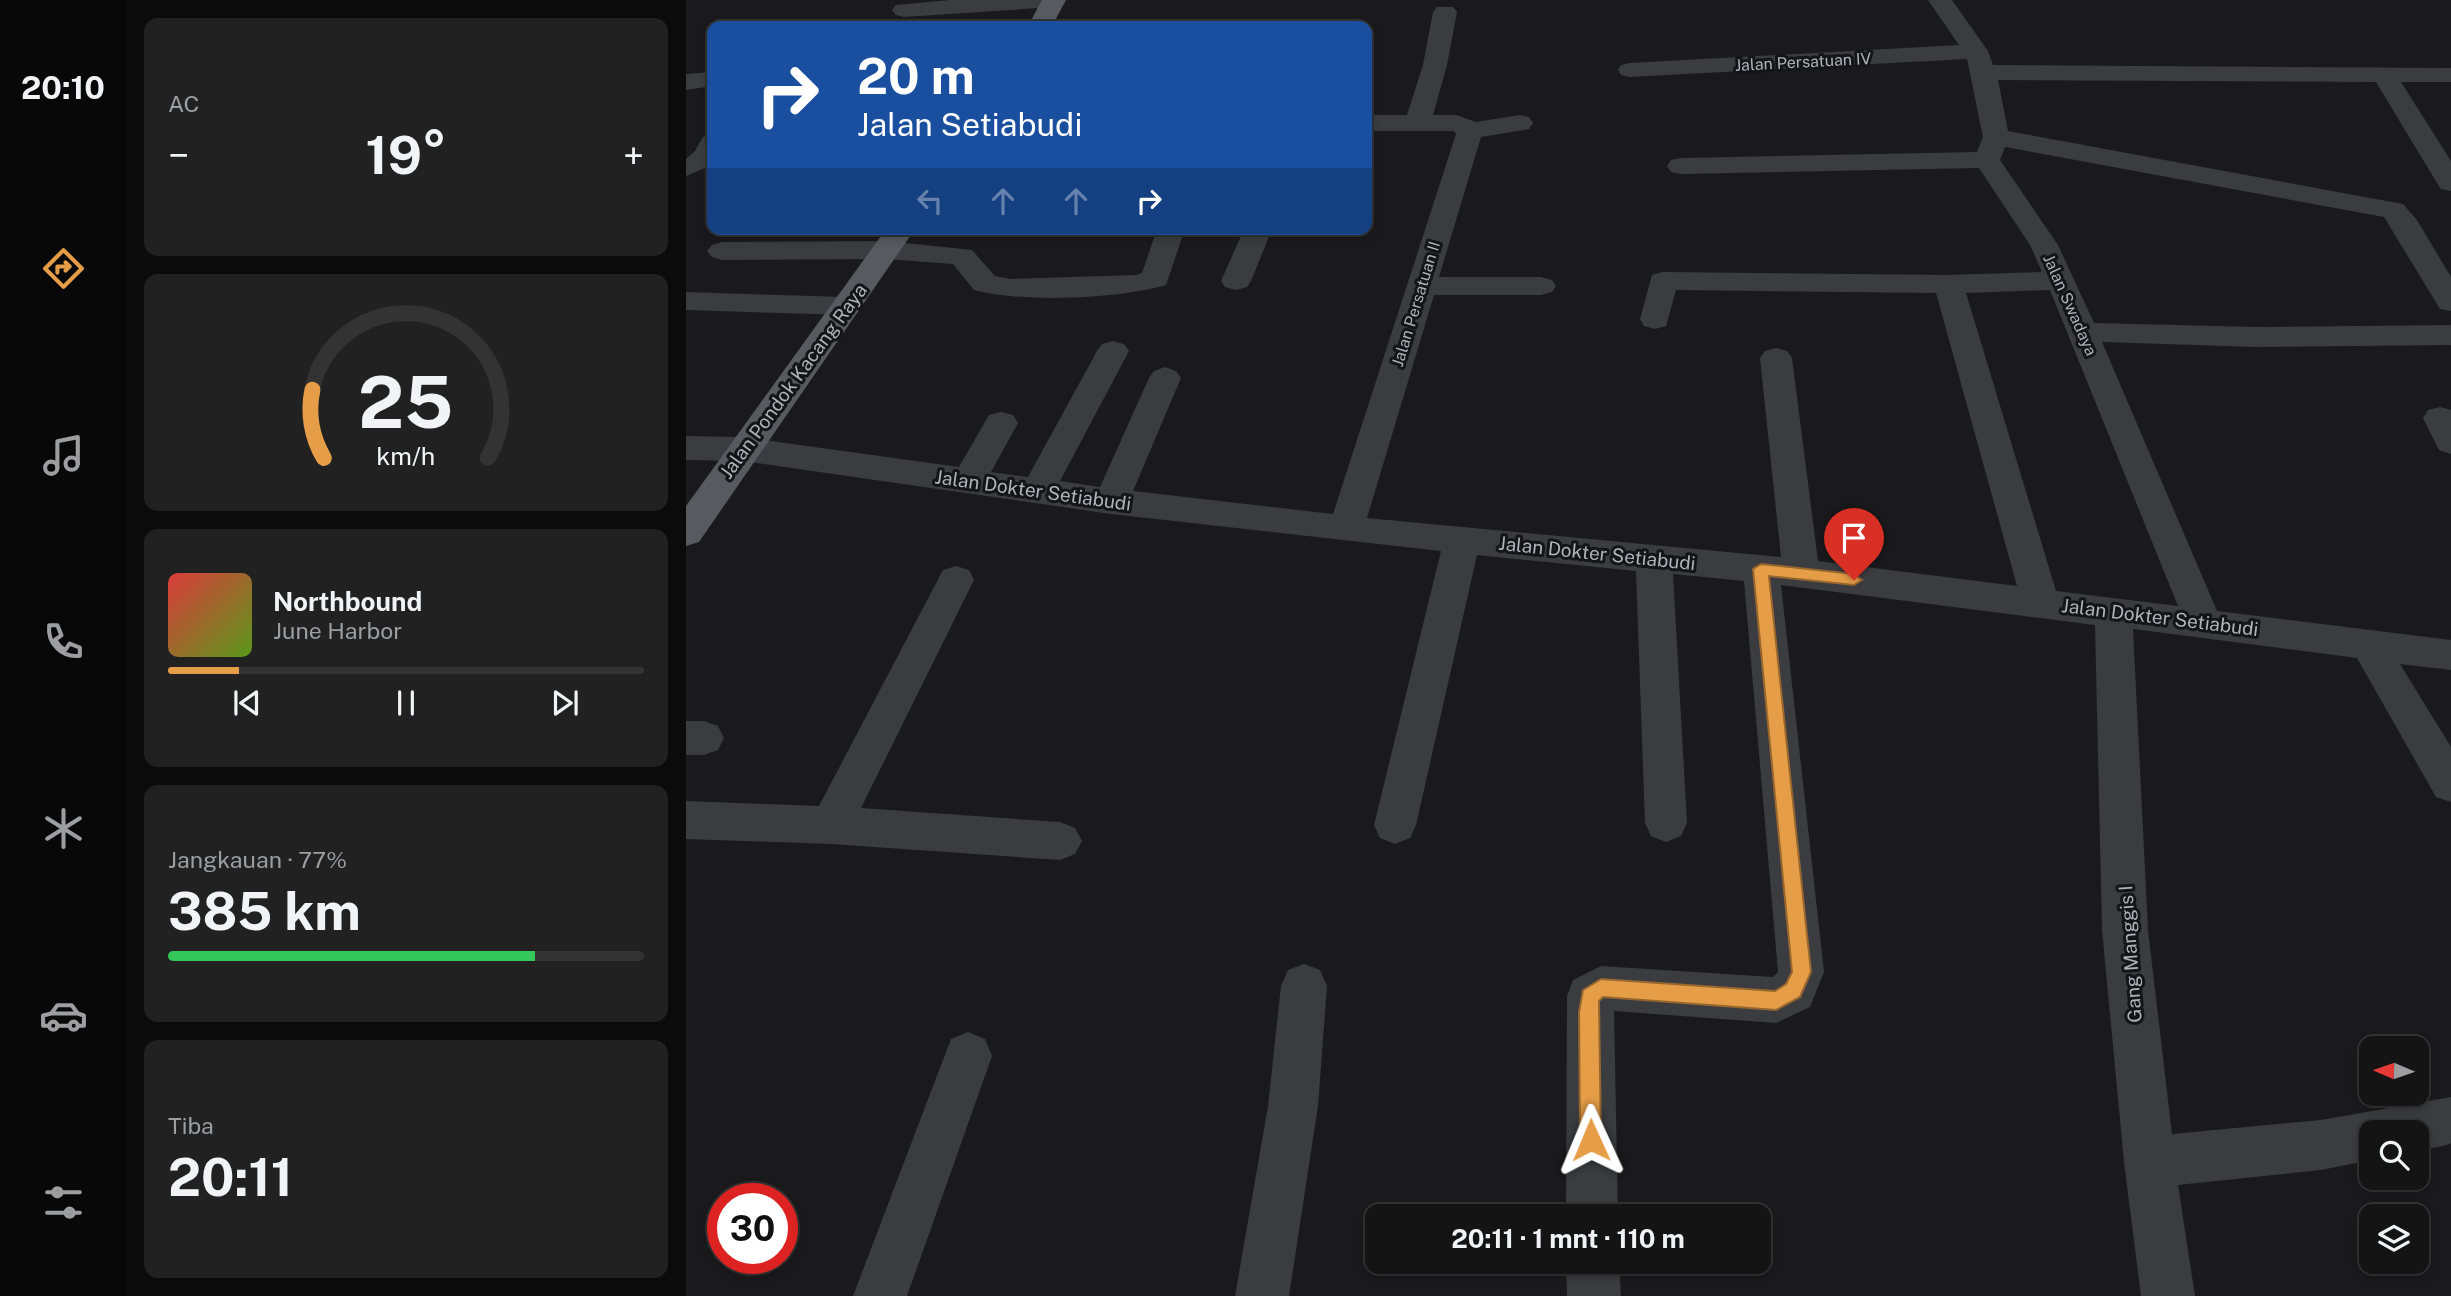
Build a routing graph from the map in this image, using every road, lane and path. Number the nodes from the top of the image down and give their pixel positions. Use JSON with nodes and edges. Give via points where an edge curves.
{"nodes":[{"id":1,"x":1054,"y":0,"type":"edge"},
{"id":2,"x":1940,"y":0,"type":"edge"},
{"id":3,"x":904,"y":10,"type":"dead end"},
{"id":4,"x":1446,"y":12,"type":"dead end"},
{"id":5,"x":1043,"y":21,"type":"edge"},
{"id":6,"x":1980,"y":61,"type":"junction"},
{"id":7,"x":1630,"y":70,"type":"dead end"},
{"id":8,"x":2383,"y":74,"type":"junction"},
{"id":9,"x":2451,"y":75,"type":"edge"},
{"id":10,"x":707,"y":80,"type":"edge"},
{"id":11,"x":686,"y":82,"type":"edge"},
{"id":12,"x":1372,"y":123,"type":"edge"},
{"id":13,"x":1418,"y":123,"type":"junction"},
{"id":14,"x":1520,"y":123,"type":"dead end"},
{"id":15,"x":1469,"y":131,"type":"junction"},
{"id":16,"x":1992,"y":149,"type":"junction"},
{"id":17,"x":1681,"y":166,"type":"dead end"},
{"id":18,"x":2451,"y":183,"type":"edge"},
{"id":19,"x":1169,"y":235,"type":"edge"},
{"id":20,"x":1255,"y":235,"type":"edge"},
{"id":21,"x":894,"y":240,"type":"edge"},
{"id":22,"x":722,"y":251,"type":"dead end"},
{"id":23,"x":1236,"y":281,"type":"dead end"},
{"id":24,"x":2061,"y":281,"type":"junction"},
{"id":25,"x":1948,"y":284,"type":"junction"},
{"id":26,"x":1421,"y":286,"type":"junction"},
{"id":27,"x":1541,"y":286,"type":"dead end"},
{"id":28,"x":686,"y":301,"type":"edge"},
{"id":29,"x":2451,"y":302,"type":"edge"},
{"id":30,"x":846,"y":306,"type":"junction"},
{"id":31,"x":1655,"y":318,"type":"dead end"},
{"id":32,"x":2082,"y":331,"type":"junction"},
{"id":33,"x":2451,"y":335,"type":"edge"},
{"id":34,"x":1112,"y":351,"type":"dead end"},
{"id":35,"x":1776,"y":358,"type":"dead end"},
{"id":36,"x":1165,"y":378,"type":"dead end"},
{"id":37,"x":1001,"y":423,"type":"dead end"},
{"id":38,"x":686,"y":448,"type":"edge"},
{"id":39,"x":743,"y":449,"type":"junction"},
{"id":40,"x":968,"y":482,"type":"junction"},
{"id":41,"x":1038,"y":491,"type":"junction"},
{"id":42,"x":1111,"y":501,"type":"junction"},
{"id":43,"x":1346,"y":529,"type":"junction"},
{"id":44,"x":686,"y":533,"type":"edge"},
{"id":45,"x":1462,"y":540,"type":"junction"},
{"id":46,"x":1654,"y":559,"type":"junction"},
{"id":47,"x":1761,"y":569,"type":"junction"},
{"id":48,"x":1801,"y":573,"type":"junction"},
{"id":49,"x":956,"y":580,"type":"dead end"},
{"id":50,"x":2040,"y":601,"type":"junction"},
{"id":51,"x":2113,"y":611,"type":"junction"},
{"id":52,"x":2203,"y":622,"type":"junction"},
{"id":53,"x":2369,"y":645,"type":"junction"},
{"id":54,"x":2451,"y":655,"type":"edge"},
{"id":55,"x":2451,"y":784,"type":"edge"},
{"id":56,"x":686,"y":820,"type":"edge"},
{"id":57,"x":1666,"y":823,"type":"dead end"},
{"id":58,"x":831,"y":825,"type":"junction"},
{"id":59,"x":1395,"y":825,"type":"dead end"},
{"id":60,"x":1060,"y":841,"type":"dead end"},
{"id":61,"x":1304,"y":986,"type":"dead end"},
{"id":62,"x":968,"y":1056,"type":"dead end"},
{"id":63,"x":2447,"y":1120,"type":"dead end"},
{"id":64,"x":2429,"y":1123,"type":"edge"},
{"id":65,"x":2359,"y":1137,"type":"edge"},
{"id":66,"x":2149,"y":1162,"type":"junction"},
{"id":67,"x":1592,"y":1204,"type":"edge"},
{"id":68,"x":1593,"y":1274,"type":"edge"},
{"id":69,"x":880,"y":1296,"type":"edge"},
{"id":70,"x":1262,"y":1296,"type":"edge"},
{"id":71,"x":1594,"y":1296,"type":"edge"},
{"id":72,"x":2168,"y":1296,"type":"edge"}],
"edges":[{"from":1,"to":3,"type":"street"},
{"from":1,"to":5,"type":"main road"},
{"from":2,"to":6,"type":"street","name":"Jalan Swadaya"},
{"from":4,"to":13,"type":"street"},
{"from":6,"to":7,"type":"street","name":"Jalan Persatuan IV"},
{"from":6,"to":8,"type":"street","name":"Jalan Persatuan IV"},
{"from":6,"to":16,"type":"street","name":"Jalan Swadaya"},
{"from":8,"to":9,"type":"street","name":"Jalan Persatuan IV"},
{"from":8,"to":18,"type":"street"},
{"from":10,"to":11,"type":"street"},
{"from":12,"to":13,"type":"street"},
{"from":13,"to":15,"type":"street","via":[[1455,123]]},
{"from":14,"to":15,"type":"street"},
{"from":15,"to":26,"type":"street","name":"Jalan Persatuan II"},
{"from":16,"to":17,"type":"street"},
{"from":16,"to":24,"type":"street","name":"Jalan Swadaya"},
{"from":16,"to":29,"type":"street","via":[[2013,138],[2393,210]]},
{"from":19,"to":21,"type":"street","via":[[1155,279],[1137,285],[1010,288],[985,284],[962,256]]},
{"from":20,"to":23,"type":"street"},
{"from":21,"to":22,"type":"street"},
{"from":21,"to":30,"type":"main road","name":"Jalan Pondok Kacang Raya"},
{"from":24,"to":25,"type":"street"},
{"from":24,"to":32,"type":"street","name":"Jalan Swadaya"},
{"from":25,"to":31,"type":"street","via":[[1663,281]]},
{"from":25,"to":50,"type":"street"},
{"from":26,"to":27,"type":"street"},
{"from":26,"to":43,"type":"street","name":"Jalan Persatuan II"},
{"from":28,"to":30,"type":"street"},
{"from":30,"to":39,"type":"main road","name":"Jalan Pondok Kacang Raya"},
{"from":32,"to":33,"type":"street","via":[[2257,337]]},
{"from":32,"to":52,"type":"street","name":"Jalan Swadaya"},
{"from":34,"to":41,"type":"street"},
{"from":35,"to":48,"type":"street"},
{"from":36,"to":42,"type":"street"},
{"from":37,"to":40,"type":"street"},
{"from":38,"to":39,"type":"street","name":"Jalan Dokter Setiabudi"},
{"from":39,"to":40,"type":"street","name":"Jalan Dokter Setiabudi"},
{"from":39,"to":44,"type":"main road","name":"Jalan Pondok Kacang Raya"},
{"from":40,"to":41,"type":"street","name":"Jalan Dokter Setiabudi"},
{"from":41,"to":42,"type":"street","name":"Jalan Dokter Setiabudi"},
{"from":42,"to":43,"type":"street","name":"Jalan Dokter Setiabudi"},
{"from":43,"to":45,"type":"street","name":"Jalan Dokter Setiabudi"},
{"from":45,"to":46,"type":"street","name":"Jalan Dokter Setiabudi"},
{"from":45,"to":59,"type":"street"},
{"from":46,"to":47,"type":"street","name":"Jalan Dokter Setiabudi"},
{"from":46,"to":57,"type":"street"},
{"from":47,"to":48,"type":"street","name":"Jalan Dokter Setiabudi"},
{"from":47,"to":67,"type":"street","via":[[1801,972],[1793,991],[1776,1000],[1601,988],[1590,996]]},
{"from":48,"to":50,"type":"street","name":"Jalan Dokter Setiabudi"},
{"from":49,"to":58,"type":"street"},
{"from":50,"to":51,"type":"street","name":"Jalan Dokter Setiabudi"},
{"from":51,"to":52,"type":"street","name":"Jalan Dokter Setiabudi"},
{"from":51,"to":66,"type":"street","name":"Gang Manggis I","via":[[2125,930]]},
{"from":52,"to":53,"type":"street","name":"Jalan Dokter Setiabudi"},
{"from":53,"to":54,"type":"street","name":"Jalan Dokter Setiabudi"},
{"from":53,"to":55,"type":"street"},
{"from":56,"to":58,"type":"street"},
{"from":58,"to":60,"type":"street"},
{"from":61,"to":70,"type":"street","via":[[1293,1106]]},
{"from":62,"to":69,"type":"street"},
{"from":63,"to":64,"type":"street"},
{"from":65,"to":66,"type":"street"},
{"from":66,"to":72,"type":"street","name":"Gang Manggis I"},
{"from":68,"to":71,"type":"street"}]}
